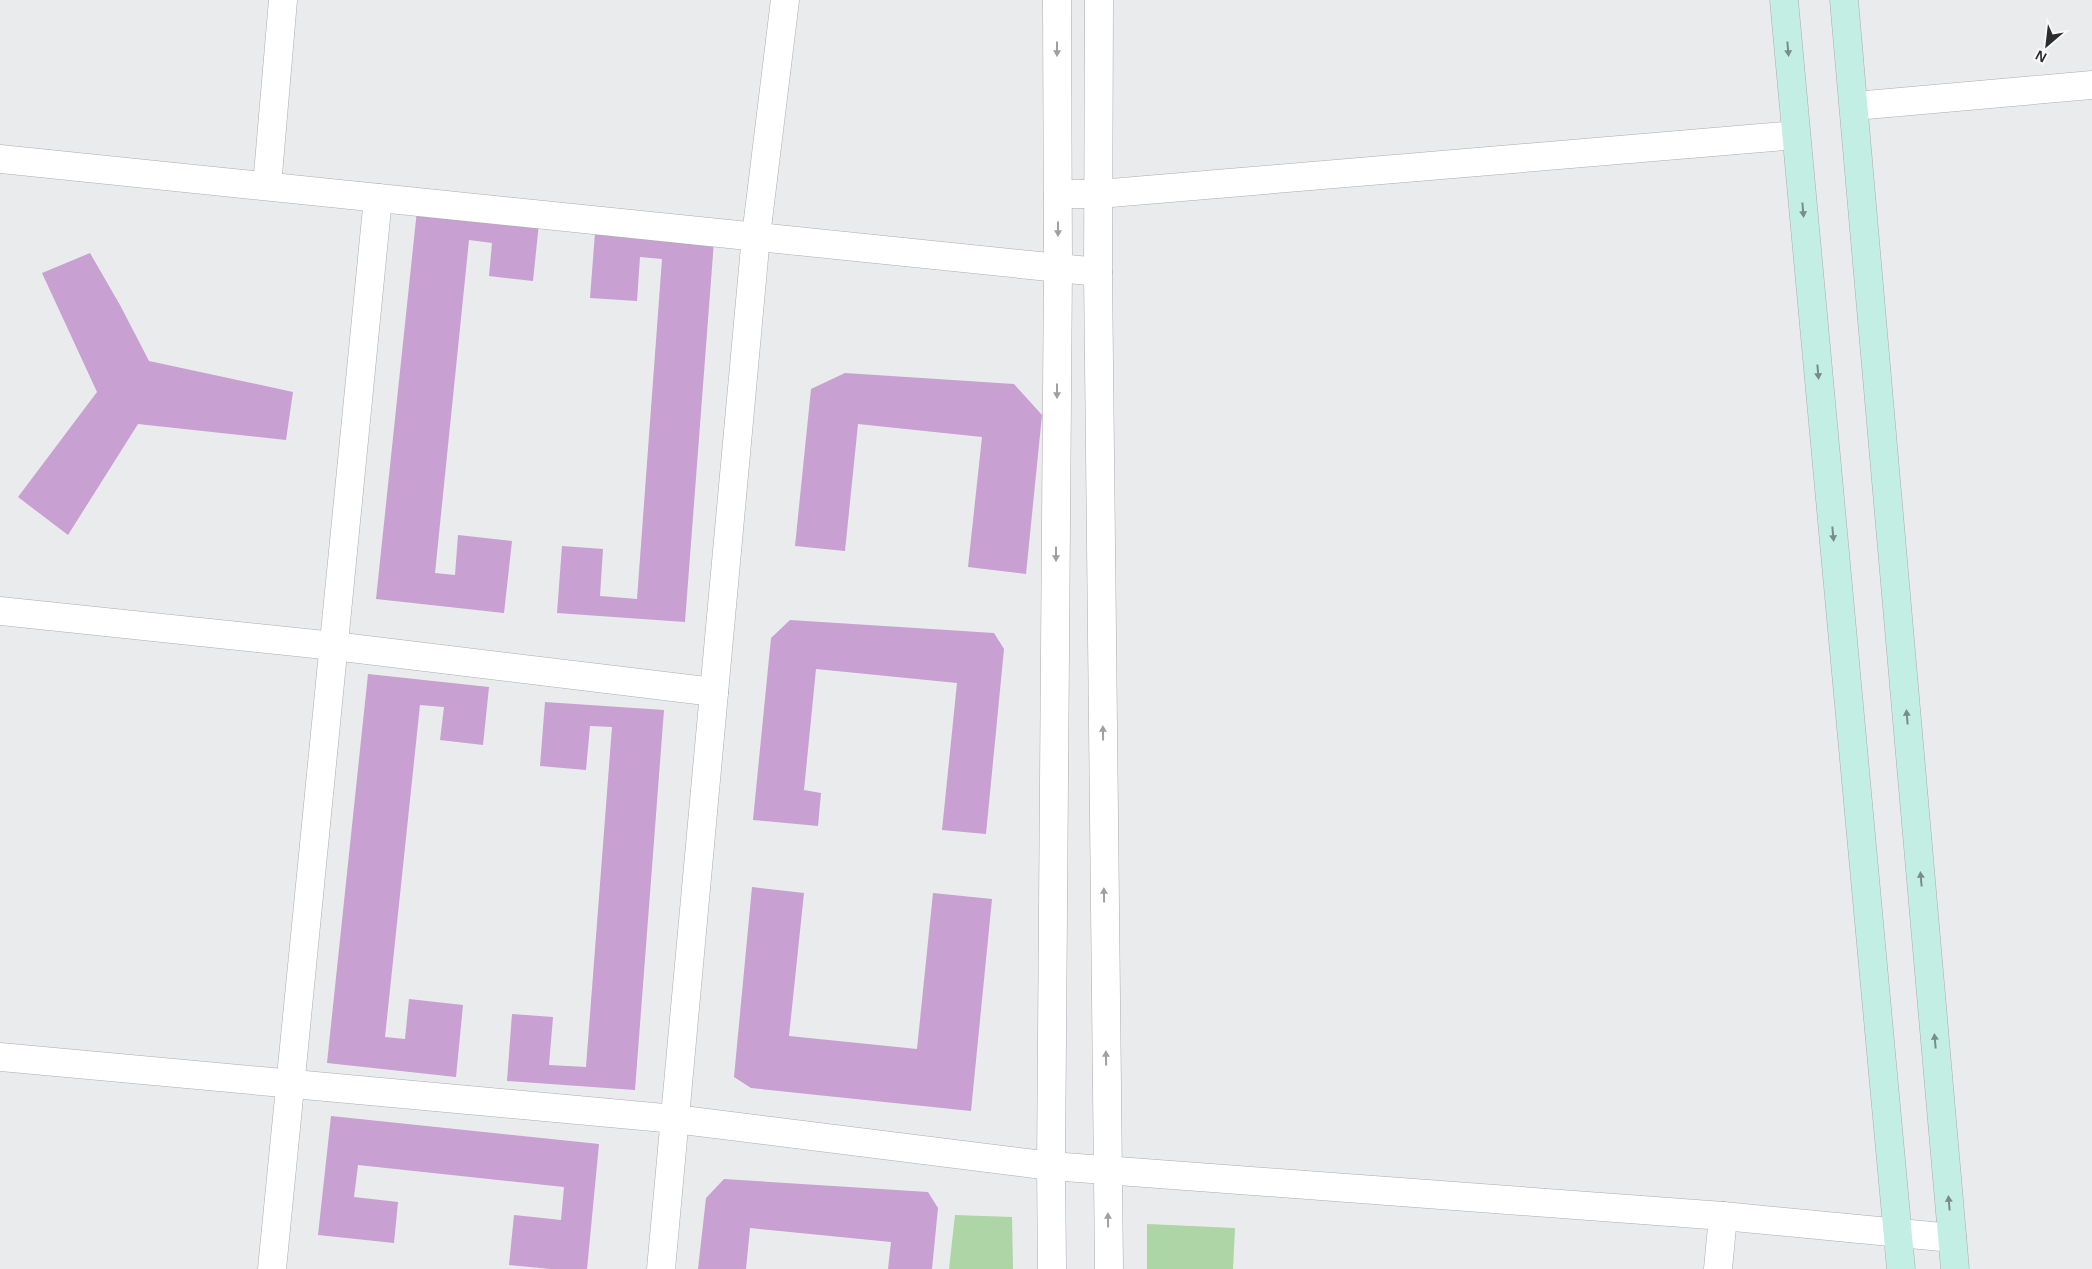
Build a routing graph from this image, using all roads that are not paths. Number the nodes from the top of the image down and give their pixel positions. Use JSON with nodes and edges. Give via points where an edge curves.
{"nodes":[{"id":1,"x":283,"y":0,"type":"edge"},
{"id":2,"x":785,"y":0,"type":"edge"},
{"id":3,"x":1056,"y":0,"type":"edge"},
{"id":4,"x":1099,"y":0,"type":"edge"},
{"id":5,"x":1784,"y":0,"type":"edge"},
{"id":6,"x":1844,"y":0,"type":"edge"},
{"id":7,"x":2092,"y":85,"type":"edge"},
{"id":8,"x":1855,"y":106,"type":"junction"},
{"id":9,"x":1796,"y":135,"type":"junction"},
{"id":10,"x":0,"y":159,"type":"edge"},
{"id":11,"x":267,"y":186,"type":"junction"},
{"id":12,"x":1058,"y":194,"type":"junction"},
{"id":13,"x":1099,"y":194,"type":"junction"},
{"id":14,"x":378,"y":198,"type":"junction"},
{"id":15,"x":756,"y":236,"type":"junction"},
{"id":16,"x":1058,"y":267,"type":"junction"},
{"id":17,"x":1098,"y":272,"type":"junction"},
{"id":18,"x":0,"y":612,"type":"edge"},
{"id":19,"x":334,"y":646,"type":"junction"},
{"id":20,"x":714,"y":692,"type":"junction"},
{"id":21,"x":0,"y":1058,"type":"edge"},
{"id":22,"x":292,"y":1084,"type":"junction"},
{"id":23,"x":675,"y":1119,"type":"junction"},
{"id":24,"x":1051,"y":1166,"type":"junction"},
{"id":25,"x":1107,"y":1169,"type":"junction"},
{"id":26,"x":1723,"y":1216,"type":"junction"},
{"id":27,"x":1898,"y":1232,"type":"junction"},
{"id":28,"x":1952,"y":1238,"type":"junction"},
{"id":29,"x":272,"y":1269,"type":"edge"},
{"id":30,"x":661,"y":1269,"type":"edge"},
{"id":31,"x":1052,"y":1269,"type":"edge"},
{"id":32,"x":1109,"y":1269,"type":"edge"},
{"id":33,"x":1718,"y":1269,"type":"edge"},
{"id":34,"x":1901,"y":1269,"type":"edge"},
{"id":35,"x":1955,"y":1269,"type":"edge"}],
"edges":[{"from":1,"to":11,"type":"street"},
{"from":2,"to":15,"type":"street"},
{"from":3,"to":12,"type":"street","one_way":true},
{"from":4,"to":13,"type":"street"},
{"from":5,"to":9,"type":"main road","one_way":true},
{"from":6,"to":8,"type":"main road"},
{"from":7,"to":8,"type":"street"},
{"from":28,"to":8,"type":"main road","one_way":true},
{"from":9,"to":13,"type":"street"},
{"from":9,"to":27,"type":"main road","one_way":true},
{"from":10,"to":11,"type":"street"},
{"from":11,"to":14,"type":"street"},
{"from":12,"to":13,"type":"street"},
{"from":12,"to":16,"type":"street","one_way":true},
{"from":13,"to":17,"type":"street"},
{"from":14,"to":15,"type":"street"},
{"from":14,"to":19,"type":"street"},
{"from":15,"to":16,"type":"street"},
{"from":15,"to":20,"type":"street"},
{"from":16,"to":17,"type":"street"},
{"from":16,"to":24,"type":"street","one_way":true},
{"from":25,"to":17,"type":"street","one_way":true},
{"from":18,"to":19,"type":"street"},
{"from":19,"to":20,"type":"street"},
{"from":19,"to":22,"type":"street"},
{"from":20,"to":23,"type":"street"},
{"from":21,"to":22,"type":"street"},
{"from":22,"to":23,"type":"street"},
{"from":22,"to":29,"type":"street"},
{"from":23,"to":24,"type":"street"},
{"from":23,"to":30,"type":"street"},
{"from":24,"to":25,"type":"street"},
{"from":24,"to":31,"type":"street"},
{"from":25,"to":26,"type":"street"},
{"from":32,"to":25,"type":"street","one_way":true},
{"from":26,"to":27,"type":"street"},
{"from":26,"to":33,"type":"street"},
{"from":27,"to":28,"type":"street"},
{"from":27,"to":34,"type":"main road"},
{"from":28,"to":35,"type":"main road"}]}
